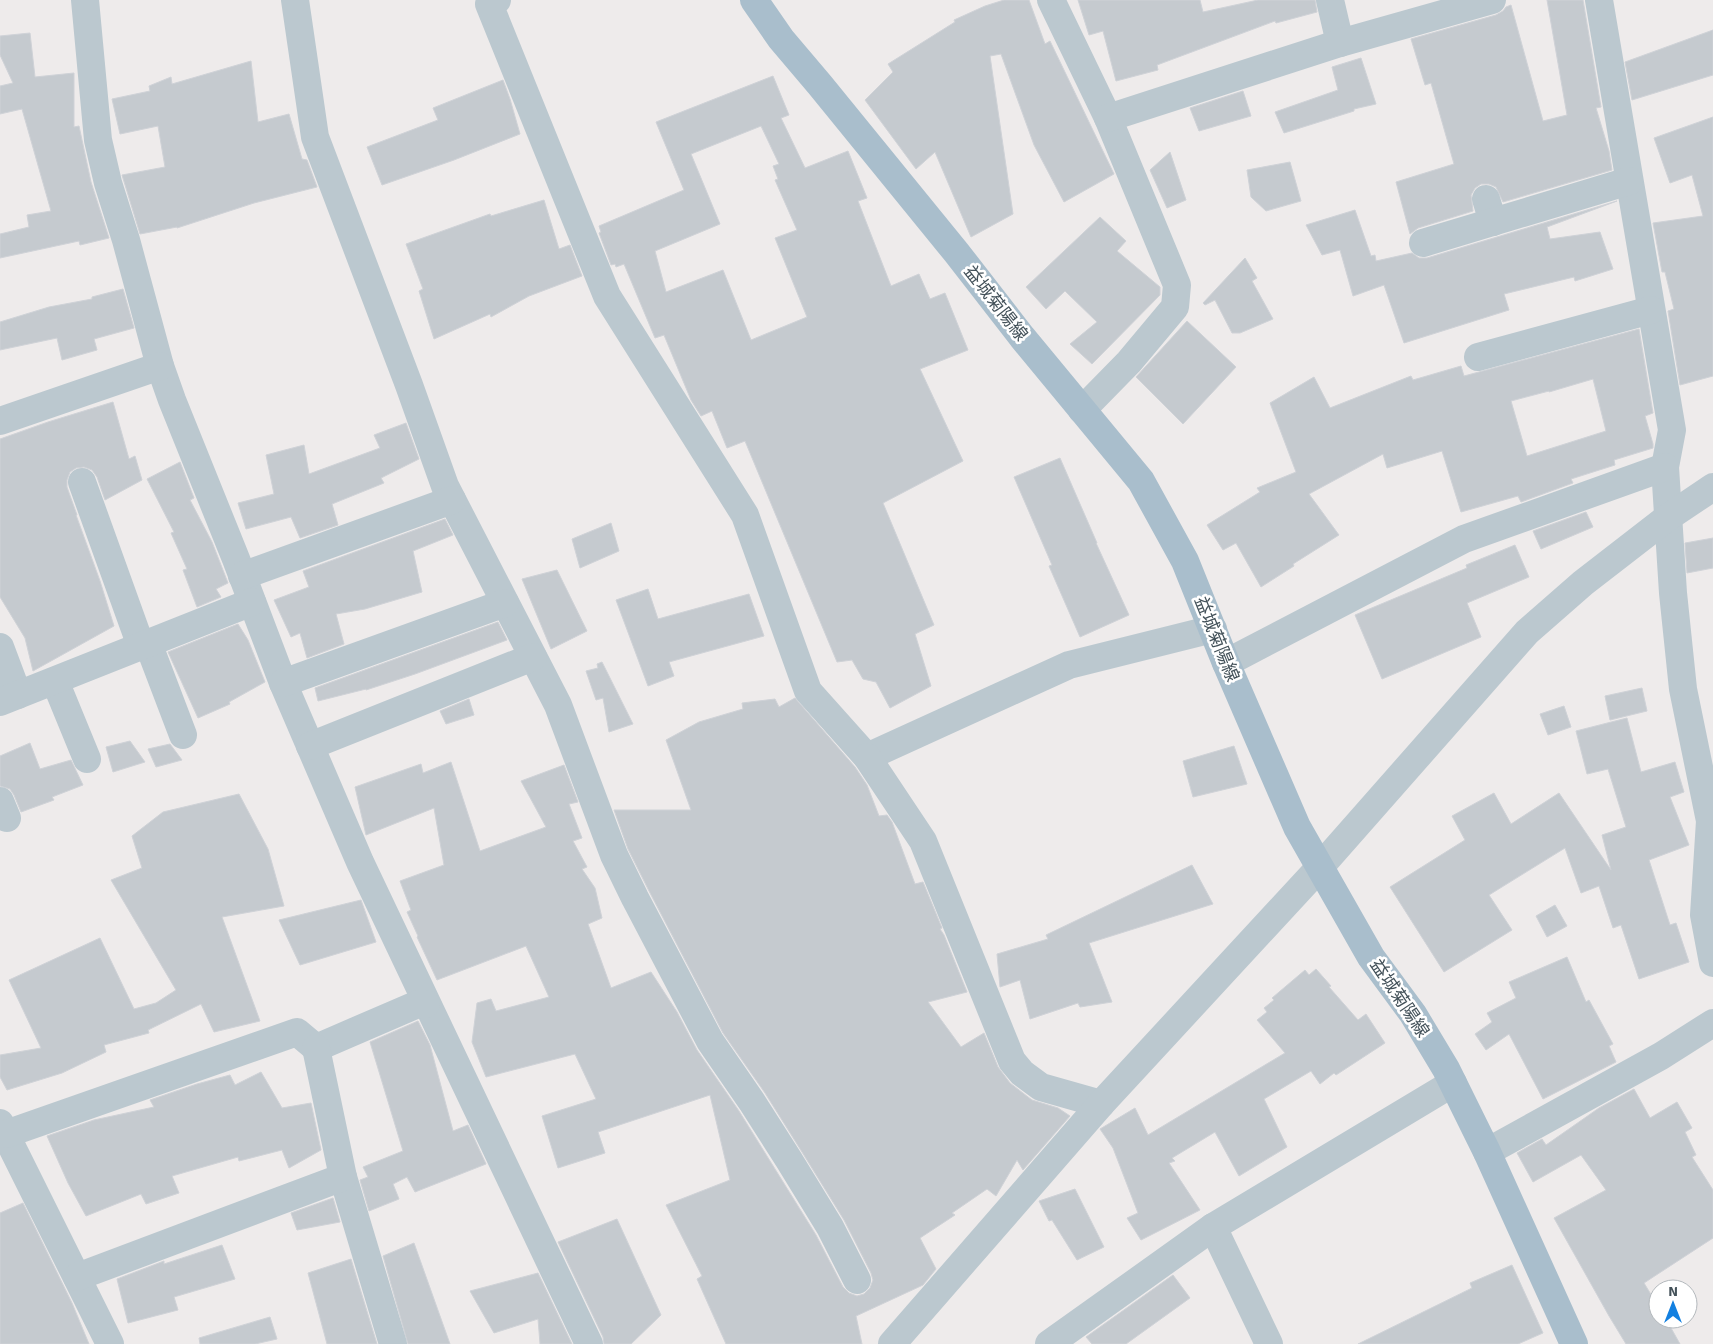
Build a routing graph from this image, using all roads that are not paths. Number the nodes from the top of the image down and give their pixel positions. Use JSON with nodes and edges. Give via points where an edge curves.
{"nodes":[{"id":1,"x":85,"y":0,"type":"edge"},
{"id":2,"x":295,"y":0,"type":"edge"},
{"id":3,"x":497,"y":0,"type":"edge"},
{"id":4,"x":754,"y":0,"type":"edge"},
{"id":5,"x":1052,"y":0,"type":"edge"},
{"id":6,"x":1330,"y":0,"type":"edge"},
{"id":7,"x":1599,"y":0,"type":"edge"},
{"id":8,"x":1478,"y":2,"type":"edge"},
{"id":9,"x":1340,"y":43,"type":"junction"},
{"id":10,"x":1108,"y":118,"type":"junction"},
{"id":11,"x":1630,"y":181,"type":"junction"},
{"id":12,"x":1423,"y":243,"type":"dead end"},
{"id":13,"x":1651,"y":310,"type":"junction"},
{"id":14,"x":1478,"y":357,"type":"dead end"},
{"id":15,"x":160,"y":366,"type":"junction"},
{"id":16,"x":1082,"y":410,"type":"junction"},
{"id":17,"x":0,"y":421,"type":"edge"},
{"id":18,"x":1665,"y":468,"type":"junction"},
{"id":19,"x":82,"y":482,"type":"dead end"},
{"id":20,"x":1713,"y":487,"type":"edge"},
{"id":21,"x":452,"y":500,"type":"junction"},
{"id":22,"x":1667,"y":518,"type":"junction"},
{"id":23,"x":242,"y":576,"type":"junction"},
{"id":24,"x":252,"y":602,"type":"junction"},
{"id":25,"x":505,"y":603,"type":"junction"},
{"id":26,"x":1213,"y":629,"type":"junction"},
{"id":27,"x":145,"y":644,"type":"junction"},
{"id":28,"x":0,"y":647,"type":"edge"},
{"id":29,"x":533,"y":657,"type":"junction"},
{"id":30,"x":1226,"y":663,"type":"junction"},
{"id":31,"x":55,"y":681,"type":"junction"},
{"id":32,"x":282,"y":683,"type":"junction"},
{"id":33,"x":9,"y":699,"type":"edge"},
{"id":34,"x":183,"y":734,"type":"dead end"},
{"id":35,"x":310,"y":746,"type":"junction"},
{"id":36,"x":867,"y":757,"type":"junction"},
{"id":37,"x":87,"y":759,"type":"dead end"},
{"id":38,"x":1320,"y":867,"type":"junction"},
{"id":39,"x":1713,"y":963,"type":"edge"},
{"id":40,"x":426,"y":1004,"type":"junction"},
{"id":41,"x":1713,"y":1023,"type":"edge"},
{"id":42,"x":316,"y":1048,"type":"junction"},
{"id":43,"x":1453,"y":1083,"type":"junction"},
{"id":44,"x":1101,"y":1104,"type":"junction"},
{"id":45,"x":3,"y":1129,"type":"edge"},
{"id":46,"x":1487,"y":1152,"type":"junction"},
{"id":47,"x":343,"y":1177,"type":"junction"},
{"id":48,"x":1213,"y":1227,"type":"junction"},
{"id":49,"x":77,"y":1277,"type":"junction"},
{"id":50,"x":857,"y":1280,"type":"dead end"},
{"id":51,"x":110,"y":1344,"type":"edge"},
{"id":52,"x":393,"y":1344,"type":"edge"},
{"id":53,"x":588,"y":1344,"type":"edge"},
{"id":54,"x":892,"y":1344,"type":"edge"},
{"id":55,"x":1049,"y":1344,"type":"edge"},
{"id":56,"x":1269,"y":1344,"type":"edge"},
{"id":57,"x":1574,"y":1344,"type":"edge"}],
"edges":[{"from":1,"to":15,"type":"street","via":[[98,140]]},
{"from":2,"to":21,"type":"street","via":[[315,137]]},
{"from":3,"to":36,"type":"street","via":[[489,4],[607,296],[746,515],[808,691]]},
{"from":4,"to":16,"type":"main road","name":"益城菊陽線","via":[[781,39]]},
{"from":5,"to":10,"type":"street"},
{"from":6,"to":9,"type":"street"},
{"from":7,"to":11,"type":"street"},
{"from":8,"to":9,"type":"street"},
{"from":9,"to":10,"type":"street"},
{"from":10,"to":16,"type":"street","via":[[1177,285],[1175,307]]},
{"from":11,"to":12,"type":"street","via":[[1489,211]]},
{"from":11,"to":13,"type":"street"},
{"from":13,"to":14,"type":"street"},
{"from":13,"to":18,"type":"street","via":[[1672,430]]},
{"from":15,"to":17,"type":"street"},
{"from":15,"to":23,"type":"street"},
{"from":16,"to":26,"type":"main road","name":"益城菊陽線","via":[[1141,481],[1185,561]]},
{"from":18,"to":22,"type":"street"},
{"from":18,"to":30,"type":"street","via":[[1464,539]]},
{"from":19,"to":27,"type":"street"},
{"from":20,"to":22,"type":"street"},
{"from":21,"to":23,"type":"street"},
{"from":21,"to":25,"type":"street"},
{"from":22,"to":38,"type":"street","via":[[1583,583],[1528,632]]},
{"from":22,"to":39,"type":"street","via":[[1683,689],[1710,821],[1704,915]]},
{"from":23,"to":24,"type":"street"},
{"from":24,"to":27,"type":"street"},
{"from":24,"to":32,"type":"street"},
{"from":25,"to":29,"type":"street"},
{"from":25,"to":32,"type":"street"},
{"from":26,"to":30,"type":"main road","name":"益城菊陽線"},
{"from":26,"to":36,"type":"street","via":[[1070,664]]},
{"from":27,"to":31,"type":"street"},
{"from":27,"to":34,"type":"street"},
{"from":28,"to":33,"type":"street"},
{"from":29,"to":35,"type":"street"},
{"from":29,"to":50,"type":"street","via":[[558,705],[614,854],[635,898],[710,1041],[790,1160]]},
{"from":30,"to":38,"type":"main road","name":"益城菊陽線","via":[[1297,827]]},
{"from":31,"to":33,"type":"street"},
{"from":31,"to":37,"type":"street"},
{"from":32,"to":35,"type":"street"},
{"from":35,"to":40,"type":"street"},
{"from":36,"to":44,"type":"street","via":[[923,841],[1012,1061],[1041,1087]]},
{"from":38,"to":43,"type":"main road","name":"益城菊陽線","via":[[1371,957],[1414,1014]]},
{"from":38,"to":44,"type":"street"},
{"from":40,"to":42,"type":"street","via":[[418,1004]]},
{"from":40,"to":53,"type":"street"},
{"from":41,"to":46,"type":"street","via":[[1661,1056]]},
{"from":42,"to":45,"type":"street","via":[[297,1032]]},
{"from":42,"to":47,"type":"street"},
{"from":43,"to":46,"type":"main road","name":"益城菊陽線"},
{"from":43,"to":48,"type":"street"},
{"from":44,"to":54,"type":"street"},
{"from":45,"to":49,"type":"street"},
{"from":46,"to":57,"type":"main road","name":"益城菊陽線"},
{"from":47,"to":49,"type":"street"},
{"from":47,"to":52,"type":"street"},
{"from":48,"to":55,"type":"street"},
{"from":48,"to":56,"type":"street"},
{"from":49,"to":51,"type":"street"}]}
